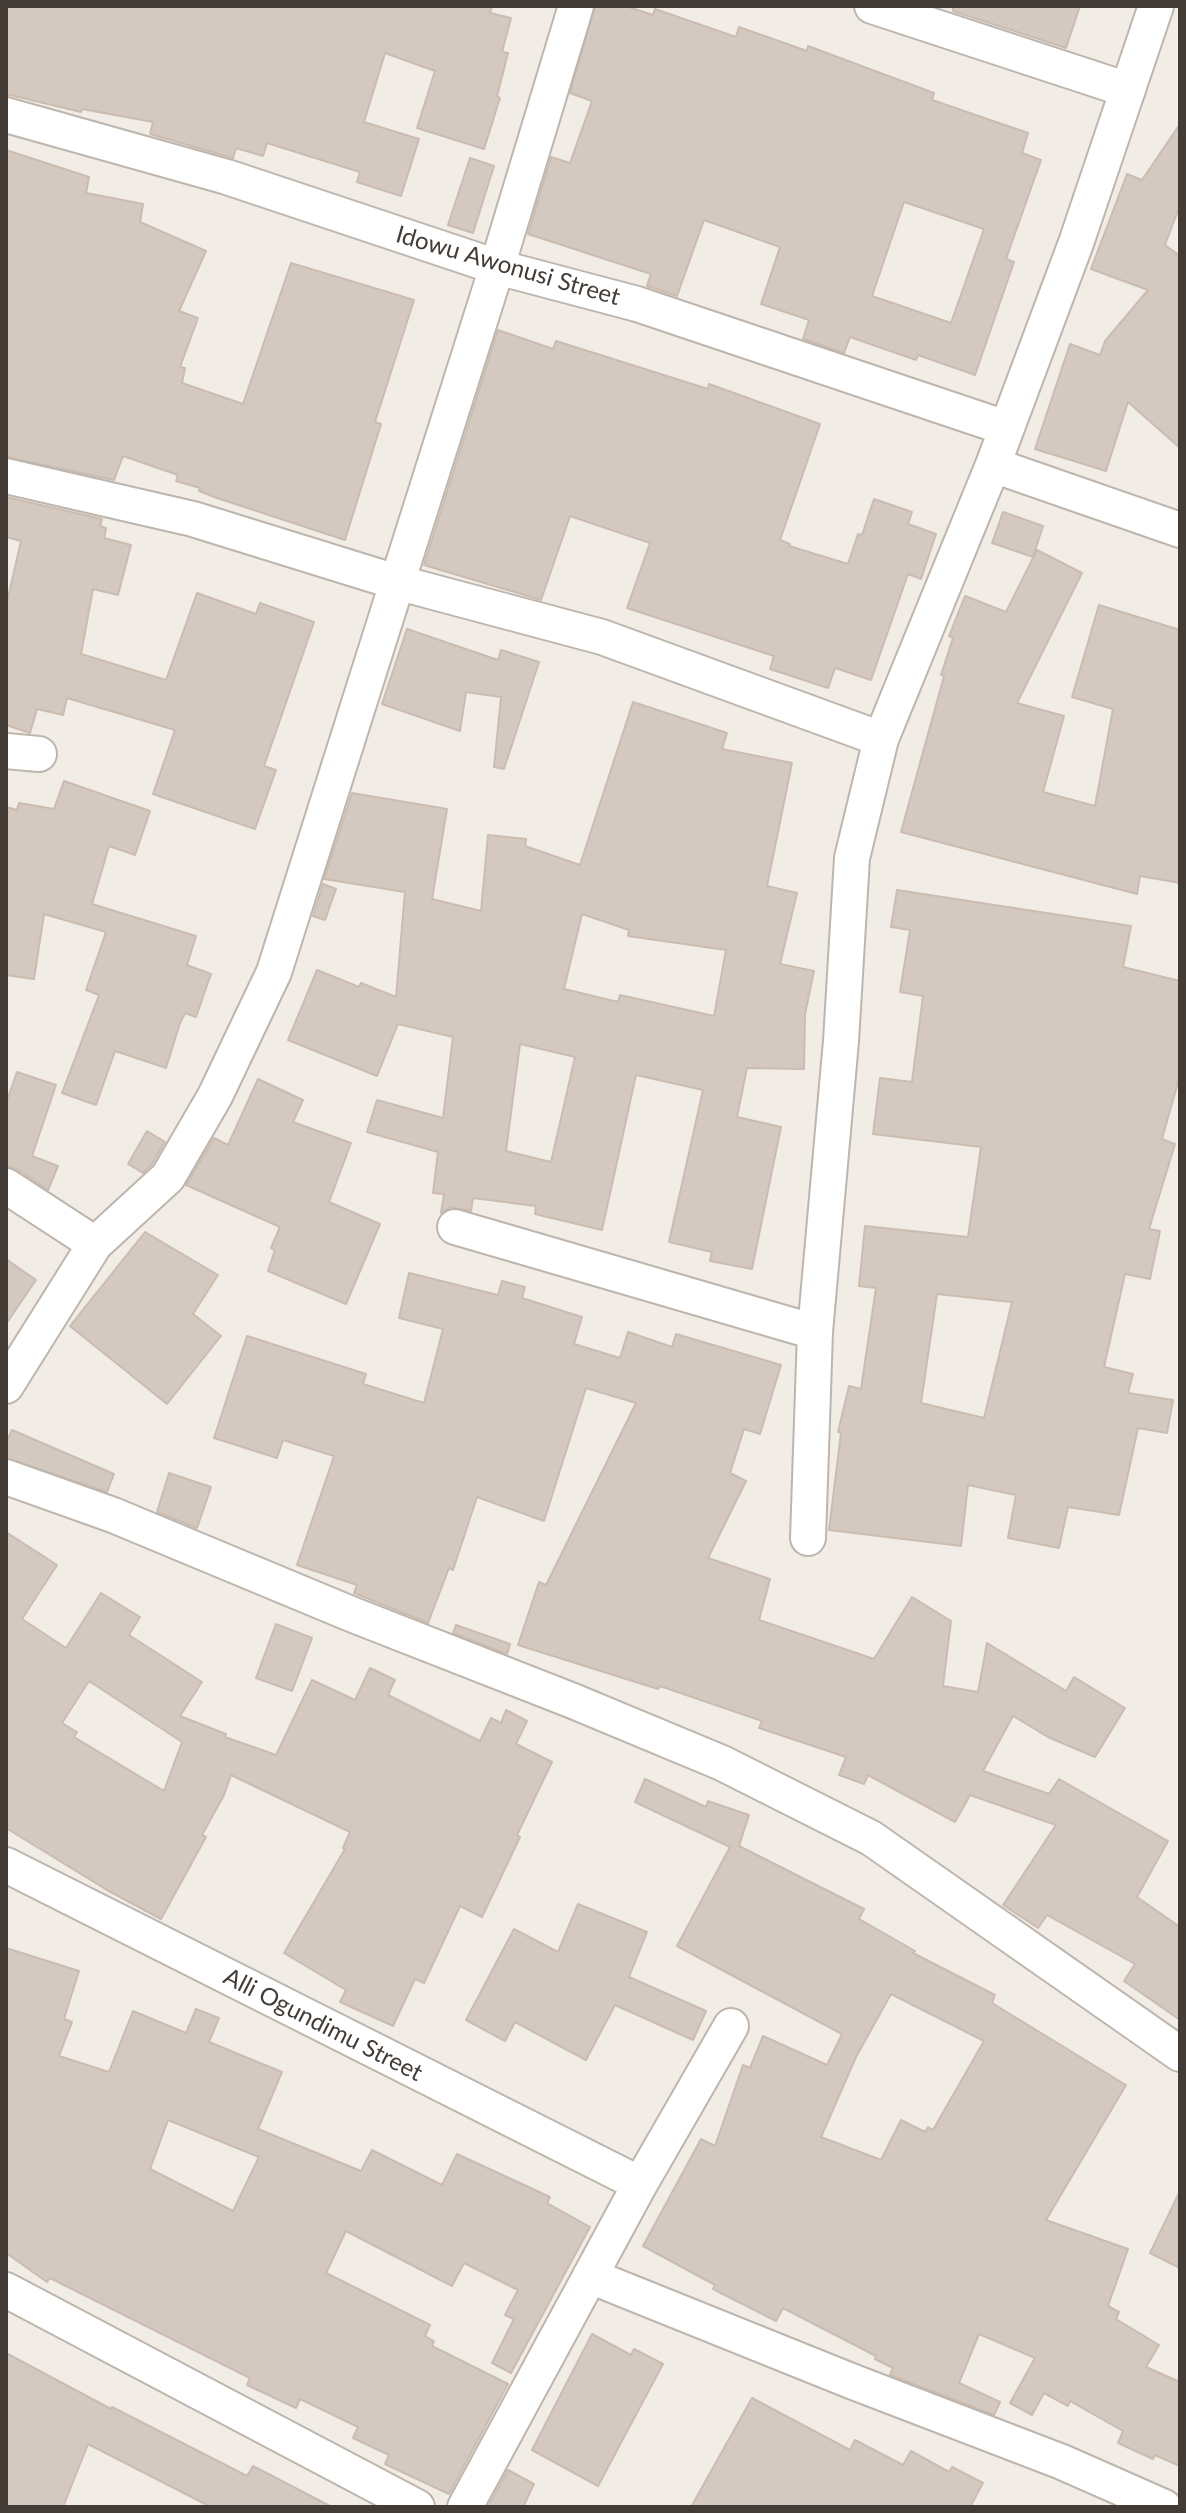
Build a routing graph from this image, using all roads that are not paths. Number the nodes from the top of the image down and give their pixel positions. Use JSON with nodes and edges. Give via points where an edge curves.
{"nodes":[{"id":1,"x":576,"y":6,"type":"edge"},
{"id":2,"x":872,"y":6,"type":"edge"},
{"id":3,"x":1156,"y":6,"type":"edge"},
{"id":4,"x":1128,"y":90,"type":"junction"},
{"id":5,"x":6,"y":115,"type":"edge"},
{"id":6,"x":497,"y":267,"type":"junction"},
{"id":7,"x":1006,"y":428,"type":"junction"},
{"id":8,"x":993,"y":465,"type":"junction"},
{"id":9,"x":6,"y":476,"type":"edge"},
{"id":10,"x":1180,"y":530,"type":"edge"},
{"id":11,"x":396,"y":582,"type":"junction"},
{"id":12,"x":881,"y":739,"type":"junction"},
{"id":13,"x":6,"y":1186,"type":"edge"},
{"id":14,"x":455,"y":1227,"type":"dead end"},
{"id":15,"x":95,"y":1244,"type":"junction"},
{"id":16,"x":815,"y":1332,"type":"junction"},
{"id":17,"x":6,"y":1386,"type":"edge"},
{"id":18,"x":6,"y":1477,"type":"edge"},
{"id":19,"x":808,"y":1538,"type":"dead end"},
{"id":20,"x":6,"y":1865,"type":"edge"},
{"id":21,"x":731,"y":2026,"type":"dead end"},
{"id":22,"x":1180,"y":2054,"type":"edge"},
{"id":23,"x":640,"y":2184,"type":"junction"},
{"id":24,"x":590,"y":2276,"type":"junction"},
{"id":25,"x":6,"y":2290,"type":"edge"},
{"id":26,"x":417,"y":2507,"type":"edge"},
{"id":27,"x":465,"y":2507,"type":"edge"},
{"id":28,"x":1164,"y":2507,"type":"edge"}],
"edges":[{"from":1,"to":6,"type":"street"},
{"from":2,"to":4,"type":"street"},
{"from":3,"to":4,"type":"street"},
{"from":4,"to":7,"type":"street"},
{"from":5,"to":6,"type":"street","name":"Idowu Awonusi Street","via":[[227,177]]},
{"from":6,"to":7,"type":"street","name":"Idowu Awonusi Street","via":[[637,304]]},
{"from":6,"to":11,"type":"street"},
{"from":7,"to":8,"type":"street"},
{"from":8,"to":10,"type":"street"},
{"from":8,"to":12,"type":"street"},
{"from":9,"to":11,"type":"street","via":[[193,519]]},
{"from":11,"to":12,"type":"street","via":[[602,637]]},
{"from":11,"to":15,"type":"street","via":[[274,972],[215,1096],[168,1177]]},
{"from":12,"to":16,"type":"street","via":[[852,858]]},
{"from":13,"to":15,"type":"street"},
{"from":14,"to":16,"type":"street"},
{"from":15,"to":17,"type":"street"},
{"from":16,"to":19,"type":"street"},
{"from":18,"to":22,"type":"street","via":[[113,1515],[722,1763],[871,1838]]},
{"from":20,"to":23,"type":"street","name":"Alli Ogundimu Street"},
{"from":21,"to":23,"type":"street"},
{"from":23,"to":24,"type":"street"},
{"from":24,"to":27,"type":"street"},
{"from":24,"to":28,"type":"street"},
{"from":25,"to":26,"type":"street"}]}
